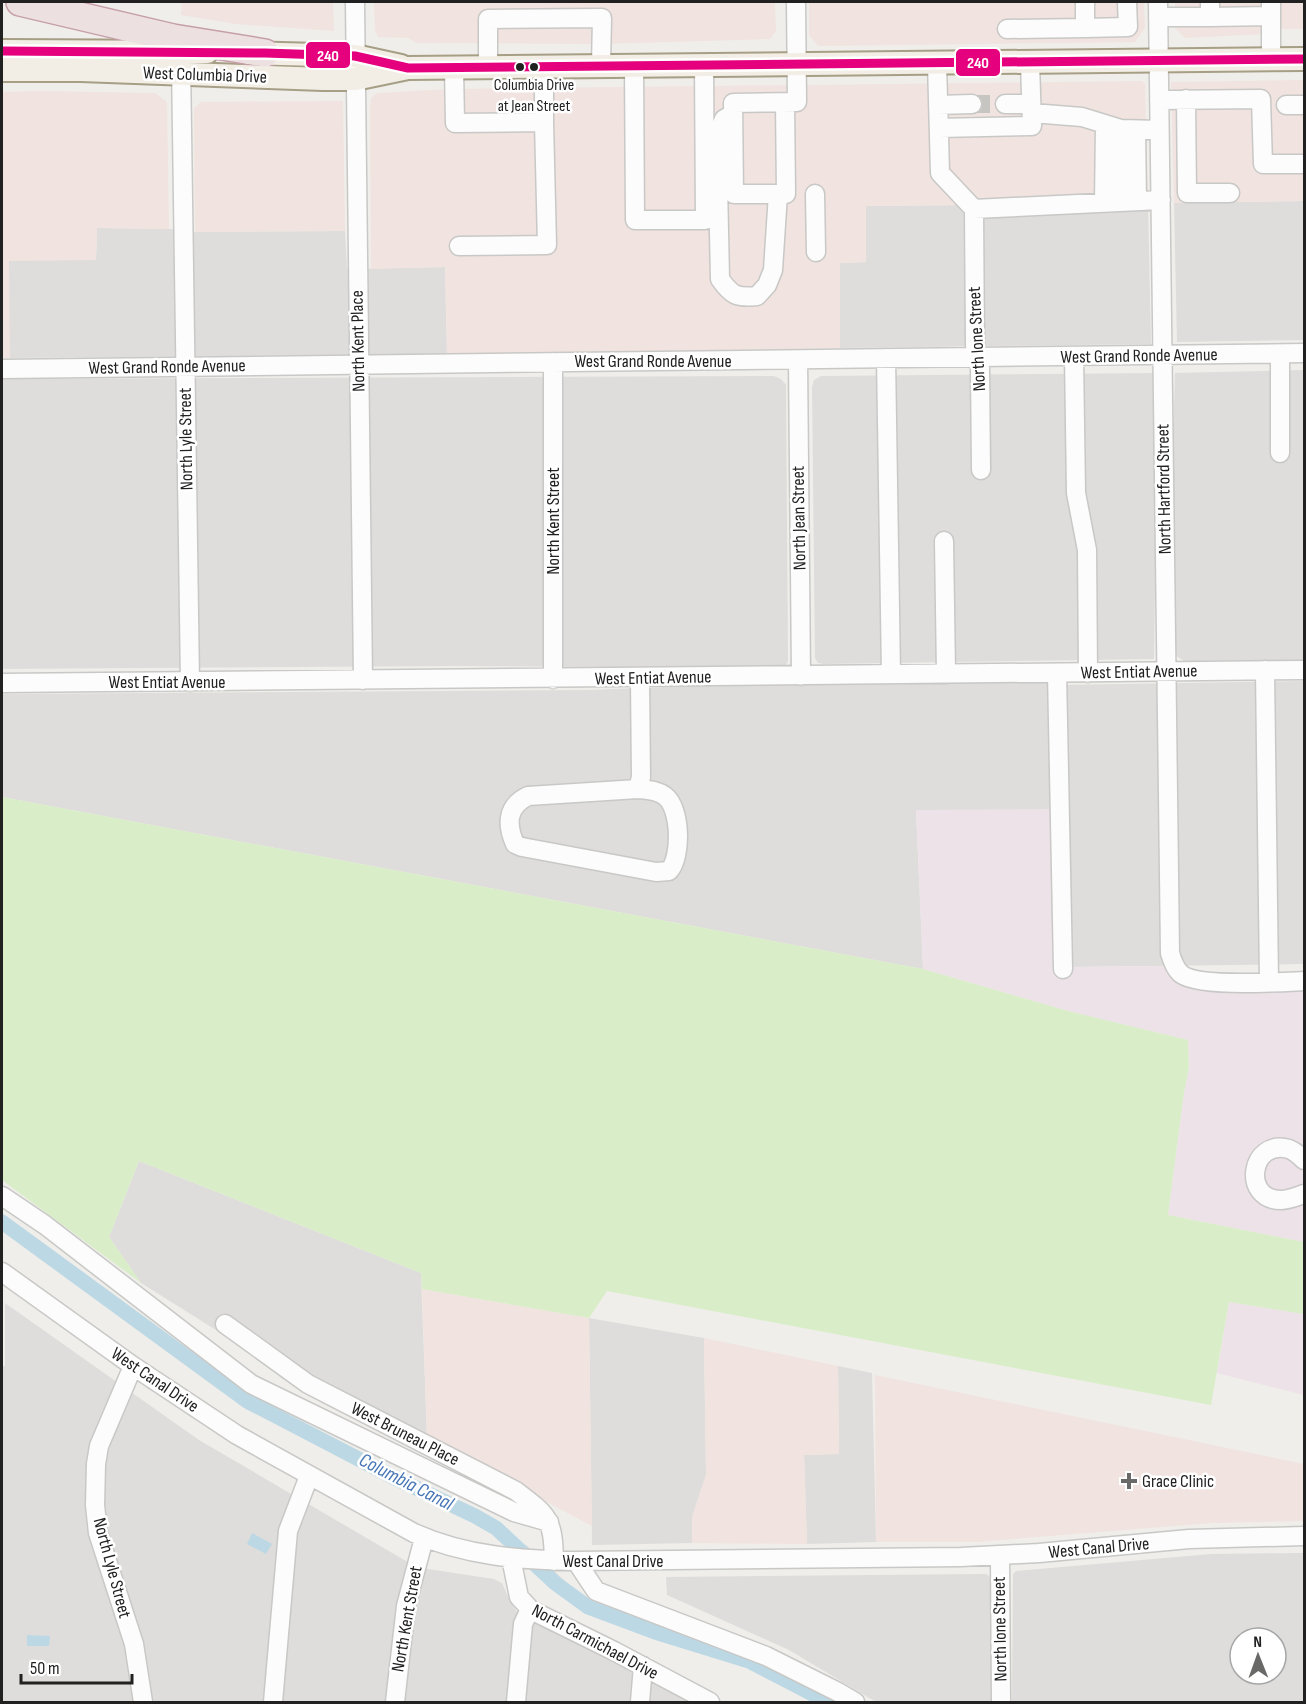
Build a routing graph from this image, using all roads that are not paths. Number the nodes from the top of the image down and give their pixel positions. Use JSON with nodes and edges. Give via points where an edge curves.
{"nodes":[{"id":1,"x":20,"y":2,"type":"edge"},
{"id":2,"x":355,"y":2,"type":"edge"},
{"id":3,"x":796,"y":2,"type":"edge"},
{"id":4,"x":1085,"y":2,"type":"edge"},
{"id":5,"x":1127,"y":2,"type":"edge"},
{"id":6,"x":1158,"y":9,"type":"edge"},
{"id":7,"x":1210,"y":9,"type":"edge"},
{"id":8,"x":1271,"y":9,"type":"edge"},
{"id":9,"x":1085,"y":28,"type":"junction"},
{"id":10,"x":1007,"y":29,"type":"dead end"},
{"id":11,"x":2,"y":51,"type":"edge"},
{"id":12,"x":265,"y":53,"type":"junction"},
{"id":13,"x":355,"y":56,"type":"junction"},
{"id":14,"x":1305,"y":59,"type":"edge"},
{"id":15,"x":1271,"y":60,"type":"junction"},
{"id":16,"x":1158,"y":61,"type":"junction"},
{"id":17,"x":1030,"y":62,"type":"junction"},
{"id":18,"x":181,"y":63,"type":"junction"},
{"id":19,"x":937,"y":63,"type":"junction"},
{"id":20,"x":797,"y":64,"type":"junction"},
{"id":21,"x":704,"y":65,"type":"junction"},
{"id":22,"x":601,"y":66,"type":"junction"},
{"id":23,"x":634,"y":66,"type":"junction"},
{"id":24,"x":488,"y":67,"type":"junction"},
{"id":25,"x":544,"y":67,"type":"junction"},
{"id":26,"x":408,"y":68,"type":"junction"},
{"id":27,"x":454,"y":68,"type":"junction"},
{"id":28,"x":2,"y":70,"type":"edge"},
{"id":29,"x":355,"y":79,"type":"junction"},
{"id":30,"x":1005,"y":99,"type":"tunnel mouth"},
{"id":31,"x":1186,"y":99,"type":"junction"},
{"id":32,"x":1159,"y":100,"type":"junction"},
{"id":33,"x":785,"y":102,"type":"junction"},
{"id":34,"x":1031,"y":104,"type":"junction"},
{"id":35,"x":1286,"y":105,"type":"dead end"},
{"id":36,"x":1305,"y":105,"type":"edge"},
{"id":37,"x":733,"y":114,"type":"junction"},
{"id":38,"x":544,"y":122,"type":"junction"},
{"id":39,"x":939,"y":128,"type":"junction"},
{"id":40,"x":1120,"y":128,"type":"junction"},
{"id":41,"x":1159,"y":130,"type":"junction"},
{"id":42,"x":1305,"y":164,"type":"edge"},
{"id":43,"x":1230,"y":193,"type":"dead end"},
{"id":44,"x":778,"y":194,"type":"junction"},
{"id":45,"x":815,"y":194,"type":"dead end"},
{"id":46,"x":1161,"y":200,"type":"junction"},
{"id":47,"x":1120,"y":202,"type":"junction"},
{"id":48,"x":974,"y":209,"type":"junction"},
{"id":49,"x":459,"y":246,"type":"dead end"},
{"id":50,"x":816,"y":252,"type":"dead end"},
{"id":51,"x":1305,"y":353,"type":"edge"},
{"id":52,"x":1280,"y":354,"type":"junction"},
{"id":53,"x":1162,"y":355,"type":"junction"},
{"id":54,"x":1074,"y":356,"type":"junction"},
{"id":55,"x":886,"y":358,"type":"junction"},
{"id":56,"x":977,"y":358,"type":"junction"},
{"id":57,"x":798,"y":360,"type":"junction"},
{"id":58,"x":552,"y":362,"type":"junction"},
{"id":59,"x":358,"y":365,"type":"junction"},
{"id":60,"x":185,"y":367,"type":"junction"},
{"id":61,"x":2,"y":369,"type":"edge"},
{"id":62,"x":1281,"y":453,"type":"dead end"},
{"id":63,"x":981,"y":470,"type":"dead end"},
{"id":64,"x":944,"y":541,"type":"dead end"},
{"id":65,"x":1265,"y":670,"type":"junction"},
{"id":66,"x":1305,"y":670,"type":"edge"},
{"id":67,"x":1166,"y":672,"type":"junction"},
{"id":68,"x":1057,"y":673,"type":"junction"},
{"id":69,"x":1089,"y":673,"type":"junction"},
{"id":70,"x":946,"y":674,"type":"junction"},
{"id":71,"x":891,"y":675,"type":"junction"},
{"id":72,"x":801,"y":676,"type":"junction"},
{"id":73,"x":640,"y":678,"type":"junction"},
{"id":74,"x":553,"y":679,"type":"junction"},
{"id":75,"x":363,"y":681,"type":"junction"},
{"id":76,"x":190,"y":682,"type":"junction"},
{"id":77,"x":2,"y":683,"type":"edge"},
{"id":78,"x":638,"y":789,"type":"junction"},
{"id":79,"x":1063,"y":969,"type":"dead end"},
{"id":80,"x":1305,"y":981,"type":"edge"},
{"id":81,"x":1269,"y":982,"type":"junction"},
{"id":82,"x":1305,"y":1160,"type":"edge"},
{"id":83,"x":1305,"y":1194,"type":"edge"},
{"id":84,"x":2,"y":1196,"type":"edge"},
{"id":85,"x":2,"y":1272,"type":"edge"},
{"id":86,"x":225,"y":1324,"type":"dead end"},
{"id":87,"x":133,"y":1366,"type":"junction"},
{"id":88,"x":309,"y":1476,"type":"junction"},
{"id":89,"x":549,"y":1522,"type":"junction"},
{"id":90,"x":1305,"y":1536,"type":"edge"},
{"id":91,"x":424,"y":1538,"type":"junction"},
{"id":92,"x":1000,"y":1556,"type":"junction"},
{"id":93,"x":515,"y":1558,"type":"junction"},
{"id":94,"x":548,"y":1560,"type":"junction"},
{"id":95,"x":576,"y":1561,"type":"junction"},
{"id":96,"x":530,"y":1609,"type":"junction"},
{"id":97,"x":643,"y":1666,"type":"junction"},
{"id":98,"x":143,"y":1702,"type":"edge"},
{"id":99,"x":273,"y":1702,"type":"edge"},
{"id":100,"x":395,"y":1702,"type":"edge"},
{"id":101,"x":516,"y":1702,"type":"edge"},
{"id":102,"x":640,"y":1702,"type":"edge"},
{"id":103,"x":710,"y":1702,"type":"edge"},
{"id":104,"x":855,"y":1702,"type":"edge"},
{"id":105,"x":1001,"y":1702,"type":"edge"}],
"edges":[{"from":1,"to":12,"type":"highway","via":[[173,38]]},
{"from":2,"to":13,"type":"street","name":"North Kent Place"},
{"from":3,"to":20,"type":"street"},
{"from":4,"to":9,"type":"street"},
{"from":5,"to":9,"type":"street","via":[[1128,27]]},
{"from":6,"to":7,"type":"street"},
{"from":6,"to":16,"type":"street","name":"North Hartford Street"},
{"from":7,"to":8,"type":"street"},
{"from":8,"to":15,"type":"street"},
{"from":9,"to":10,"type":"street"},
{"from":11,"to":18,"type":"main road","name":"West Columbia Drive"},
{"from":12,"to":13,"type":"main road","name":"West Columbia Drive"},
{"from":12,"to":18,"type":"main road","name":"West Columbia Drive"},
{"from":13,"to":26,"type":"main road","name":"West Columbia Drive"},
{"from":13,"to":29,"type":"street","name":"North Kent Place"},
{"from":14,"to":15,"type":"main road","name":"West Columbia Drive"},
{"from":15,"to":16,"type":"main road","name":"West Columbia Drive"},
{"from":16,"to":17,"type":"main road","name":"West Columbia Drive"},
{"from":16,"to":32,"type":"street","name":"North Hartford Street"},
{"from":17,"to":19,"type":"main road","name":"West Columbia Drive"},
{"from":17,"to":34,"type":"street"},
{"from":18,"to":28,"type":"main road","name":"West Columbia Drive"},
{"from":18,"to":29,"type":"main road","name":"West Columbia Drive"},
{"from":18,"to":60,"type":"street","name":"North Lyle Street"},
{"from":19,"to":20,"type":"main road","name":"West Columbia Drive"},
{"from":19,"to":39,"type":"street","via":[[959,102]]},
{"from":20,"to":21,"type":"main road","name":"West Columbia Drive"},
{"from":20,"to":33,"type":"street","via":[[797,102]]},
{"from":21,"to":23,"type":"main road","name":"West Columbia Drive"},
{"from":21,"to":23,"type":"street","via":[[705,220],[635,220]]},
{"from":22,"to":23,"type":"main road","name":"West Columbia Drive"},
{"from":22,"to":24,"type":"street","via":[[602,18],[488,18]]},
{"from":22,"to":25,"type":"main road","name":"West Columbia Drive"},
{"from":24,"to":25,"type":"main road","name":"West Columbia Drive"},
{"from":24,"to":27,"type":"main road","name":"West Columbia Drive"},
{"from":25,"to":38,"type":"street"},
{"from":26,"to":27,"type":"main road","name":"West Columbia Drive"},
{"from":26,"to":29,"type":"main road","name":"West Columbia Drive"},
{"from":27,"to":38,"type":"street","via":[[455,123]]},
{"from":29,"to":59,"type":"street","name":"North Kent Place"},
{"from":30,"to":34,"type":"street"},
{"from":31,"to":32,"type":"street"},
{"from":31,"to":42,"type":"street","via":[[1261,99],[1263,164]]},
{"from":31,"to":43,"type":"street","via":[[1187,193]]},
{"from":32,"to":41,"type":"street","name":"North Hartford Street"},
{"from":33,"to":37,"type":"street","via":[[733,103]]},
{"from":33,"to":44,"type":"street","via":[[786,194]]},
{"from":34,"to":39,"type":"street","via":[[1032,126]]},
{"from":34,"to":40,"type":"street"},
{"from":35,"to":36,"type":"street"},
{"from":37,"to":44,"type":"street","via":[[734,194]]},
{"from":37,"to":44,"type":"street","via":[[724,119],[717,136],[720,279],[729,292],[741,298],[757,296],[773,270]]},
{"from":38,"to":49,"type":"street","via":[[547,245]]},
{"from":39,"to":48,"type":"street","via":[[940,174]]},
{"from":40,"to":41,"type":"street"},
{"from":40,"to":47,"type":"street"},
{"from":40,"to":47,"type":"street"},
{"from":41,"to":46,"type":"street","name":"North Hartford Street"},
{"from":45,"to":50,"type":"street"},
{"from":46,"to":47,"type":"street"},
{"from":46,"to":53,"type":"street","name":"North Hartford Street"},
{"from":47,"to":48,"type":"street"},
{"from":48,"to":56,"type":"street","name":"North Ione Street"},
{"from":51,"to":52,"type":"street","name":"West Grand Ronde Avenue"},
{"from":52,"to":53,"type":"street","name":"West Grand Ronde Avenue"},
{"from":52,"to":62,"type":"street"},
{"from":53,"to":54,"type":"street","name":"West Grand Ronde Avenue"},
{"from":53,"to":67,"type":"street","name":"North Hartford Street"},
{"from":54,"to":56,"type":"street","name":"West Grand Ronde Avenue"},
{"from":54,"to":69,"type":"street","via":[[1076,493],[1088,556]]},
{"from":55,"to":56,"type":"street","name":"West Grand Ronde Avenue"},
{"from":55,"to":57,"type":"street","name":"West Grand Ronde Avenue"},
{"from":55,"to":71,"type":"street"},
{"from":56,"to":63,"type":"street","name":"North Ione Street"},
{"from":57,"to":58,"type":"street","name":"West Grand Ronde Avenue"},
{"from":57,"to":72,"type":"street","name":"North Jean Street"},
{"from":58,"to":59,"type":"street","name":"West Grand Ronde Avenue"},
{"from":58,"to":74,"type":"street","name":"North Kent Street"},
{"from":59,"to":60,"type":"street","name":"West Grand Ronde Avenue"},
{"from":59,"to":75,"type":"street","name":"North Kent Place"},
{"from":60,"to":61,"type":"street","name":"West Grand Ronde Avenue"},
{"from":60,"to":76,"type":"street","name":"North Lyle Street"},
{"from":64,"to":70,"type":"street"},
{"from":65,"to":66,"type":"street","name":"West Entiat Avenue"},
{"from":65,"to":67,"type":"street","name":"West Entiat Avenue"},
{"from":65,"to":81,"type":"street"},
{"from":67,"to":69,"type":"street","name":"West Entiat Avenue"},
{"from":67,"to":81,"type":"street","name":"North Hartford Street","via":[[1170,953],[1181,975],[1196,980]]},
{"from":68,"to":69,"type":"street","name":"West Entiat Avenue"},
{"from":68,"to":70,"type":"street","name":"West Entiat Avenue"},
{"from":68,"to":79,"type":"street"},
{"from":70,"to":71,"type":"street","name":"West Entiat Avenue"},
{"from":71,"to":72,"type":"street","name":"West Entiat Avenue"},
{"from":72,"to":73,"type":"street","name":"West Entiat Avenue"},
{"from":73,"to":74,"type":"street","name":"West Entiat Avenue"},
{"from":73,"to":78,"type":"street"},
{"from":74,"to":75,"type":"street","name":"West Entiat Avenue"},
{"from":75,"to":76,"type":"street","name":"West Entiat Avenue"},
{"from":76,"to":77,"type":"street","name":"West Entiat Avenue"},
{"from":78,"to":78,"type":"street","via":[[528,796],[513,808],[510,832],[515,844],[522,847],[656,872],[669,870],[675,864],[678,848],[675,809],[667,797],[656,791]]},
{"from":80,"to":81,"type":"street"},
{"from":82,"to":83,"type":"street","via":[[1289,1149],[1272,1149],[1260,1157],[1254,1168],[1259,1189],[1268,1197],[1282,1200]]},
{"from":84,"to":89,"type":"street","via":[[251,1384],[514,1512]]},
{"from":85,"to":87,"type":"street","name":"West Canal Drive"},
{"from":86,"to":89,"type":"street","name":"West Bruneau Place","via":[[308,1384],[507,1485],[537,1507]]},
{"from":87,"to":88,"type":"street","name":"West Canal Drive","via":[[237,1435]]},
{"from":87,"to":98,"type":"street","name":"North Lyle Street","via":[[99,1446],[95,1505],[98,1533],[134,1644]]},
{"from":88,"to":91,"type":"street","name":"West Canal Drive"},
{"from":88,"to":99,"type":"street","via":[[288,1531]]},
{"from":89,"to":94,"type":"street","via":[[553,1535]]},
{"from":90,"to":92,"type":"street","name":"West Canal Drive","via":[[1189,1539]]},
{"from":91,"to":93,"type":"street","name":"West Canal Drive","via":[[462,1550]]},
{"from":91,"to":100,"type":"street","name":"North Kent Street","via":[[406,1606]]},
{"from":92,"to":95,"type":"street","name":"West Canal Drive"},
{"from":92,"to":105,"type":"street","name":"North Ione Street"},
{"from":93,"to":94,"type":"street","name":"West Canal Drive"},
{"from":93,"to":96,"type":"street","name":"North Carmichael Drive","via":[[519,1597]]},
{"from":94,"to":95,"type":"street","name":"West Canal Drive"},
{"from":95,"to":104,"type":"street","via":[[596,1592],[766,1656]]},
{"from":96,"to":97,"type":"street","name":"North Carmichael Drive"},
{"from":96,"to":101,"type":"street","via":[[523,1624]]},
{"from":97,"to":102,"type":"street"},
{"from":97,"to":103,"type":"street","name":"North Carmichael Drive"}]}
